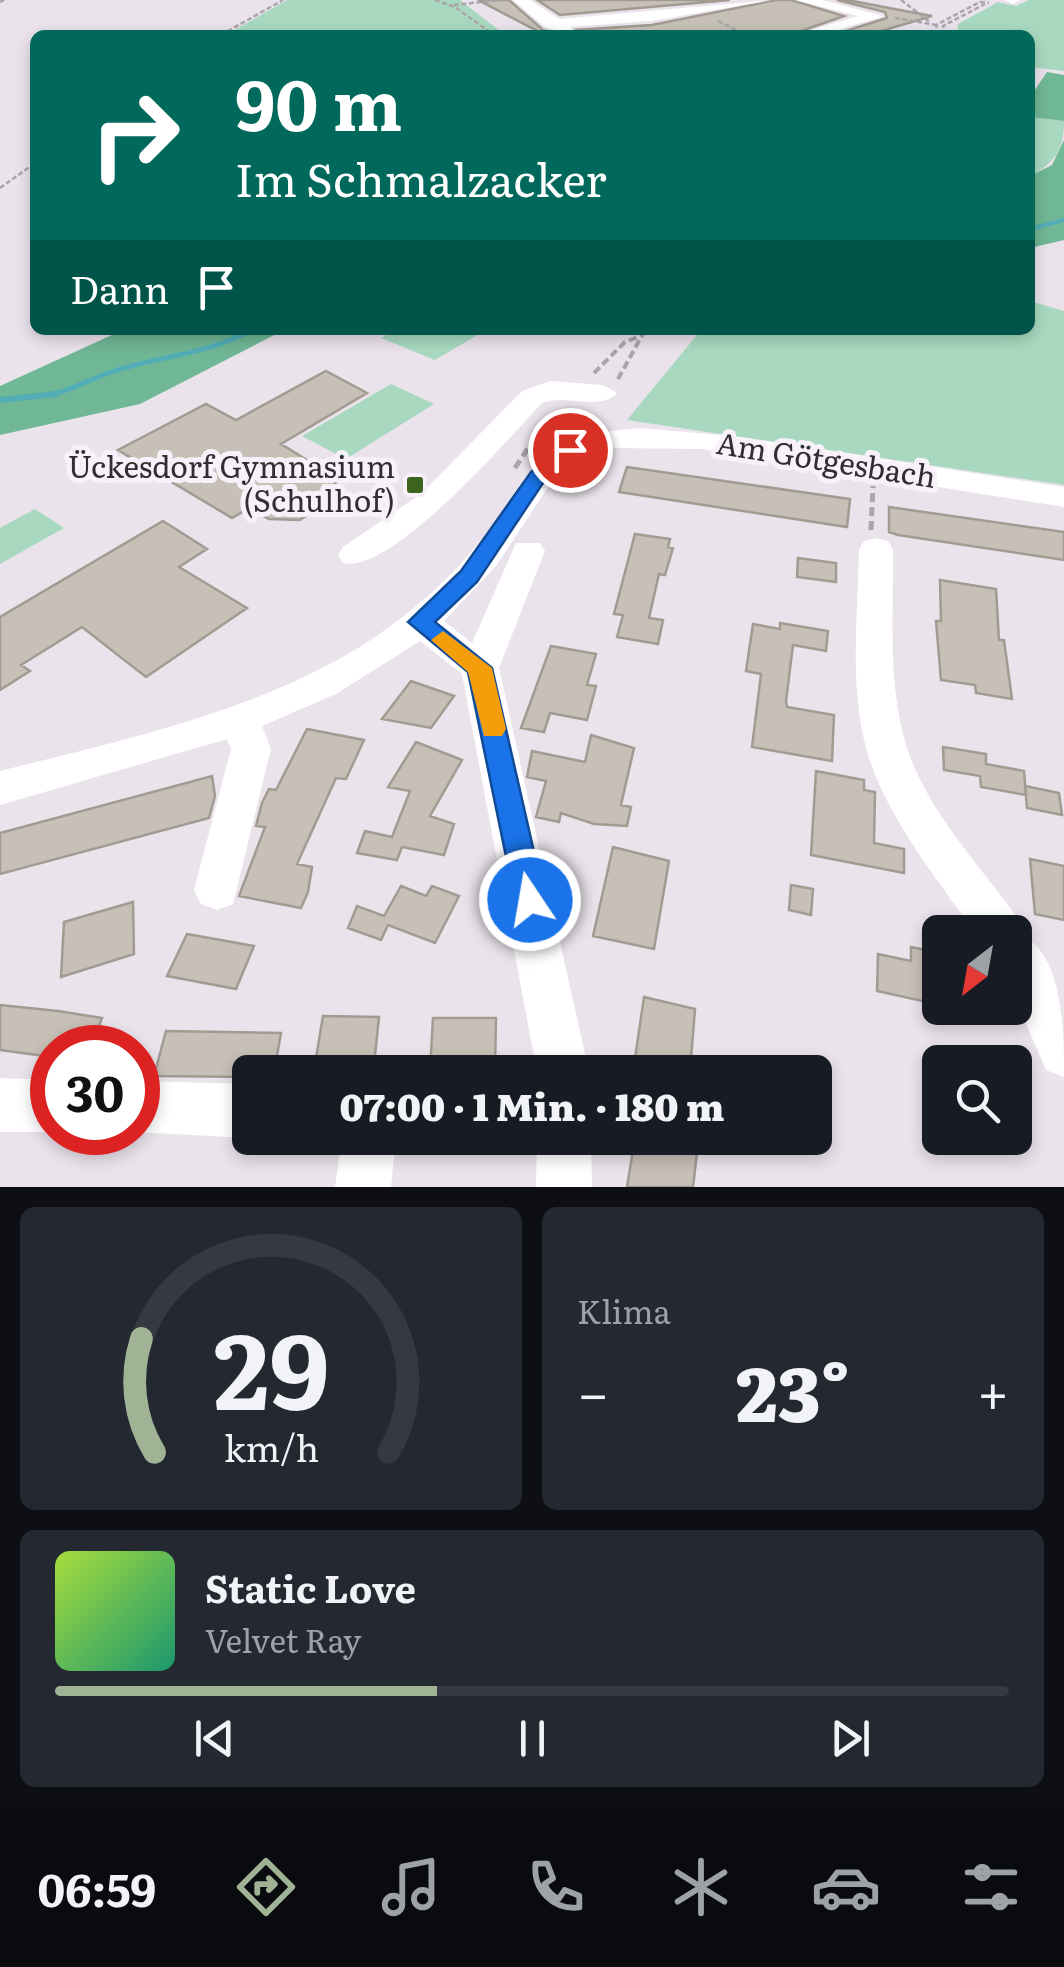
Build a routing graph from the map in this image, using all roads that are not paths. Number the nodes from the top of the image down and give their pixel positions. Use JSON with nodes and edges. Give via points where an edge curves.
{"nodes":[{"id":1,"x":766,"y":0,"type":"edge"},
{"id":2,"x":802,"y":0,"type":"edge"},
{"id":3,"x":526,"y":4,"type":"edge"},
{"id":4,"x":507,"y":12,"type":"edge"},
{"id":5,"x":549,"y":23,"type":"junction"},
{"id":6,"x":567,"y":30,"type":"edge"},
{"id":7,"x":822,"y":30,"type":"edge"},
{"id":8,"x":588,"y":444,"type":"junction"},
{"id":9,"x":1064,"y":498,"type":"edge"},
{"id":10,"x":876,"y":549,"type":"road end"},
{"id":11,"x":528,"y":551,"type":"dead end"},
{"id":12,"x":355,"y":555,"type":"dead end"},
{"id":13,"x":420,"y":622,"type":"junction"},
{"id":14,"x":480,"y":668,"type":"junction"},
{"id":15,"x":240,"y":722,"type":"junction"},
{"id":16,"x":0,"y":788,"type":"edge"},
{"id":17,"x":216,"y":890,"type":"dead end"},
{"id":18,"x":989,"y":915,"type":"edge"},
{"id":19,"x":1032,"y":982,"type":"edge"},
{"id":20,"x":1064,"y":1052,"type":"edge"},
{"id":21,"x":560,"y":1055,"type":"edge"},
{"id":22,"x":0,"y":1105,"type":"edge"},
{"id":23,"x":30,"y":1106,"type":"edge"},
{"id":24,"x":160,"y":1109,"type":"edge"},
{"id":25,"x":232,"y":1111,"type":"edge"},
{"id":26,"x":368,"y":1155,"type":"edge"},
{"id":27,"x":564,"y":1155,"type":"edge"},
{"id":28,"x":363,"y":1187,"type":"edge"},
{"id":29,"x":564,"y":1187,"type":"edge"}],
"edges":[{"from":1,"to":5,"type":"street"},
{"from":2,"to":7,"type":"street","via":[[877,16]]},
{"from":3,"to":4,"type":"street"},
{"from":3,"to":5,"type":"street"},
{"from":4,"to":5,"type":"street"},
{"from":5,"to":6,"type":"street"},
{"from":8,"to":9,"type":"street","name":"Am Götgesbach","via":[[698,440]]},
{"from":8,"to":12,"type":"street","via":[[586,422],[596,390],[550,389],[532,397],[433,500]]},
{"from":8,"to":13,"type":"street","via":[[538,476],[469,576]]},
{"from":10,"to":18,"type":"street","via":[[876,694],[888,752]]},
{"from":11,"to":14,"type":"street"},
{"from":13,"to":14,"type":"street"},
{"from":13,"to":15,"type":"street","via":[[354,670]]},
{"from":14,"to":21,"type":"street"},
{"from":15,"to":16,"type":"street"},
{"from":15,"to":17,"type":"street","via":[[251,749]]},
{"from":19,"to":20,"type":"street"},
{"from":22,"to":23,"type":"street"},
{"from":24,"to":25,"type":"street"},
{"from":26,"to":28,"type":"street"},
{"from":27,"to":29,"type":"street"}]}
